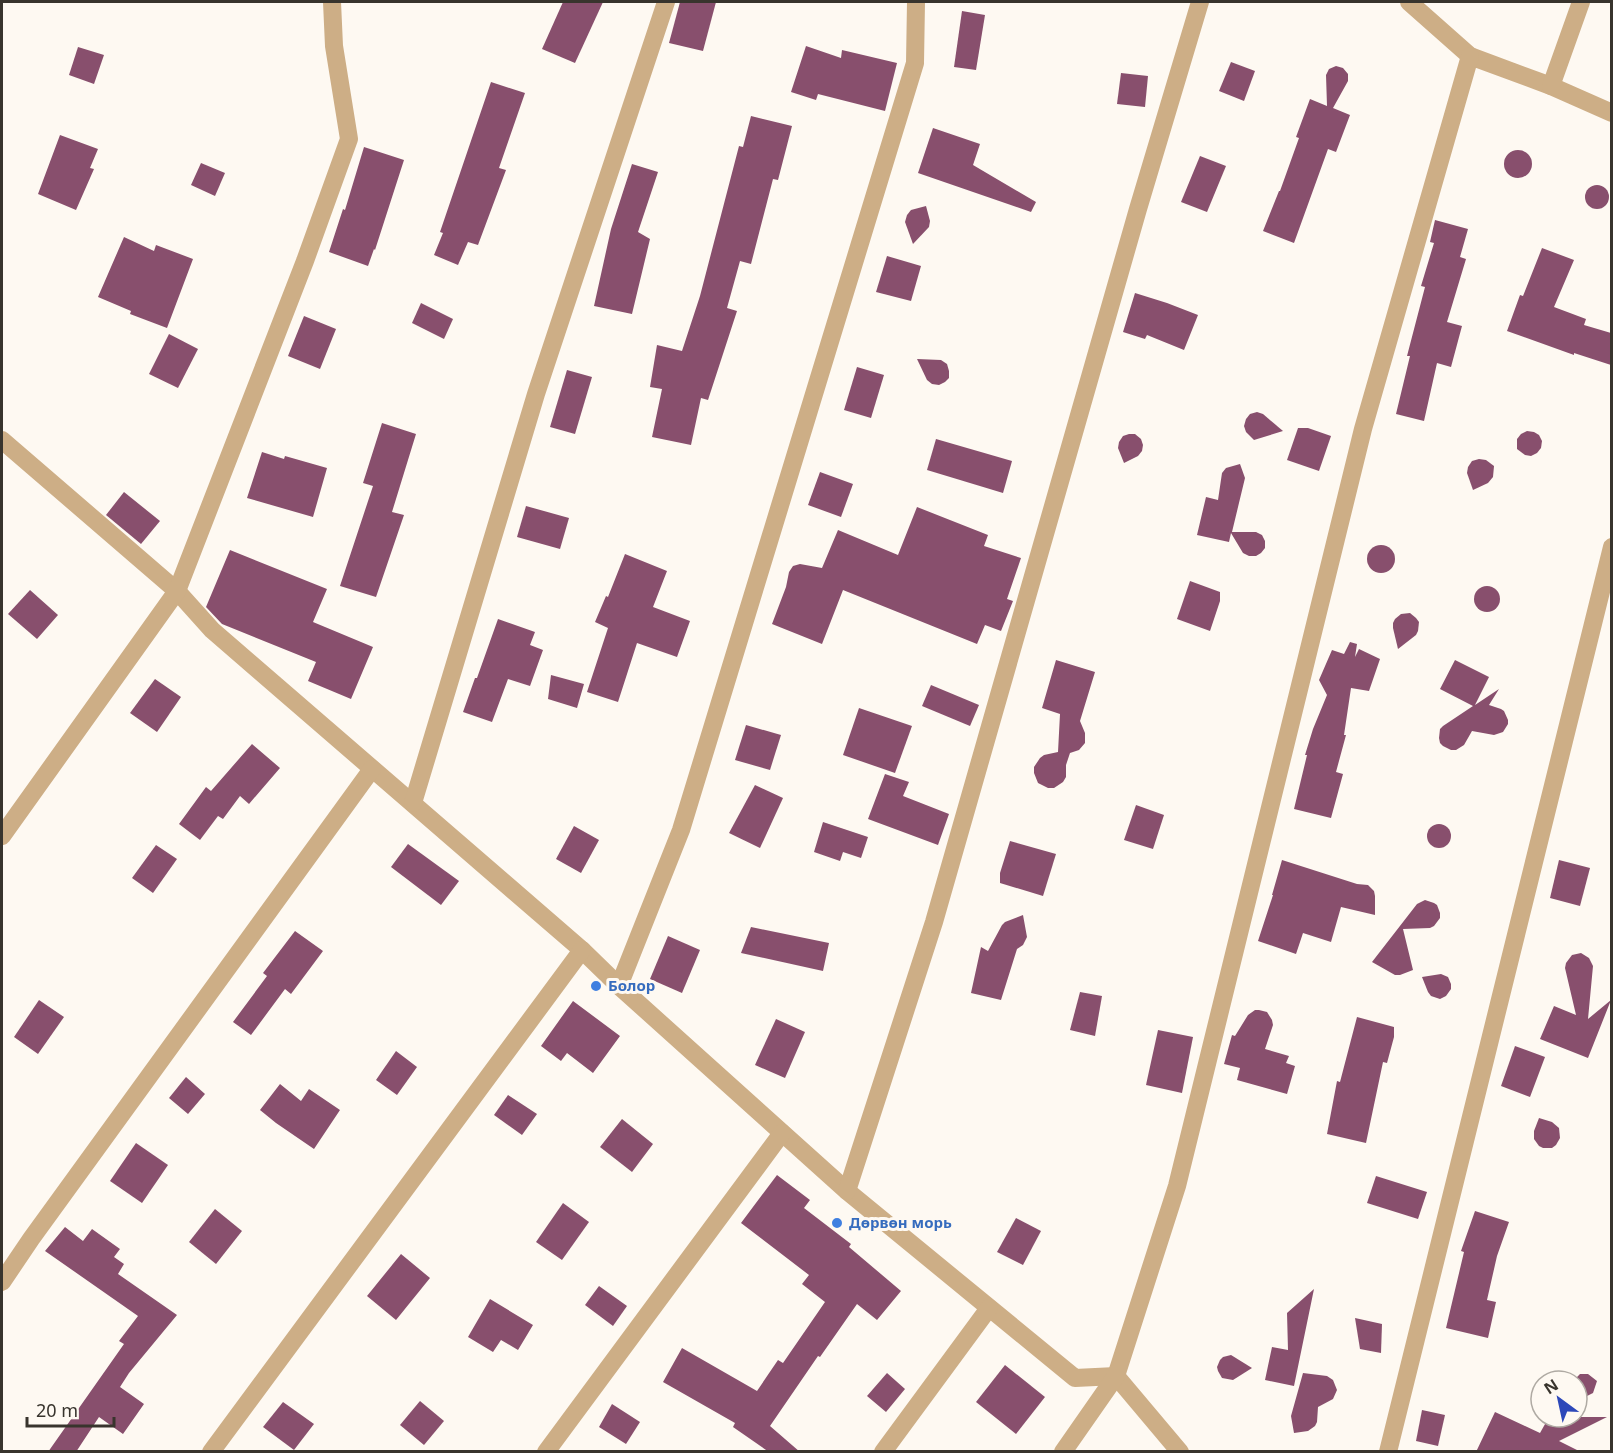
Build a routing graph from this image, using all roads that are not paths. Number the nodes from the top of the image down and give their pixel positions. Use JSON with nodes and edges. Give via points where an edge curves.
{"nodes":[{"id":1,"x":332,"y":2,"type":"edge"},
{"id":2,"x":666,"y":2,"type":"edge"},
{"id":3,"x":916,"y":2,"type":"edge"},
{"id":4,"x":1200,"y":2,"type":"edge"},
{"id":5,"x":1408,"y":2,"type":"edge"},
{"id":6,"x":1581,"y":2,"type":"edge"},
{"id":7,"x":1470,"y":56,"type":"junction"},
{"id":8,"x":1551,"y":86,"type":"junction"},
{"id":9,"x":1611,"y":113,"type":"edge"},
{"id":10,"x":2,"y":440,"type":"edge"},
{"id":11,"x":1611,"y":547,"type":"edge"},
{"id":12,"x":177,"y":591,"type":"junction"},
{"id":13,"x":372,"y":769,"type":"junction"},
{"id":14,"x":413,"y":802,"type":"junction"},
{"id":15,"x":2,"y":836,"type":"edge"},
{"id":16,"x":582,"y":950,"type":"junction"},
{"id":17,"x":619,"y":986,"type":"junction"},
{"id":18,"x":782,"y":1133,"type":"junction"},
{"id":19,"x":847,"y":1191,"type":"junction"},
{"id":20,"x":2,"y":1282,"type":"edge"},
{"id":21,"x":989,"y":1308,"type":"junction"},
{"id":22,"x":1116,"y":1376,"type":"junction"},
{"id":23,"x":211,"y":1452,"type":"edge"},
{"id":24,"x":546,"y":1452,"type":"edge"},
{"id":25,"x":884,"y":1452,"type":"edge"},
{"id":26,"x":1063,"y":1452,"type":"edge"},
{"id":27,"x":1180,"y":1452,"type":"edge"},
{"id":28,"x":1388,"y":1452,"type":"edge"}],
"edges":[{"from":1,"to":12,"type":"street","via":[[334,46],[349,139]]},
{"from":2,"to":14,"type":"street","via":[[536,394]]},
{"from":3,"to":17,"type":"street","via":[[915,63],[681,830]]},
{"from":4,"to":19,"type":"street","via":[[1137,209],[934,922]]},
{"from":5,"to":7,"type":"street"},
{"from":6,"to":8,"type":"street"},
{"from":7,"to":8,"type":"street"},
{"from":7,"to":22,"type":"street","via":[[1363,429],[1177,1186]]},
{"from":8,"to":9,"type":"street"},
{"from":10,"to":12,"type":"street"},
{"from":11,"to":28,"type":"street"},
{"from":12,"to":13,"type":"street","via":[[212,630]]},
{"from":12,"to":15,"type":"street"},
{"from":13,"to":14,"type":"street"},
{"from":13,"to":20,"type":"street"},
{"from":14,"to":16,"type":"street"},
{"from":16,"to":17,"type":"street"},
{"from":16,"to":23,"type":"street"},
{"from":17,"to":18,"type":"street"},
{"from":18,"to":19,"type":"street"},
{"from":18,"to":24,"type":"street"},
{"from":19,"to":21,"type":"street"},
{"from":21,"to":22,"type":"street","via":[[1075,1378]]},
{"from":21,"to":25,"type":"street"},
{"from":22,"to":26,"type":"street"},
{"from":22,"to":27,"type":"street"}]}
